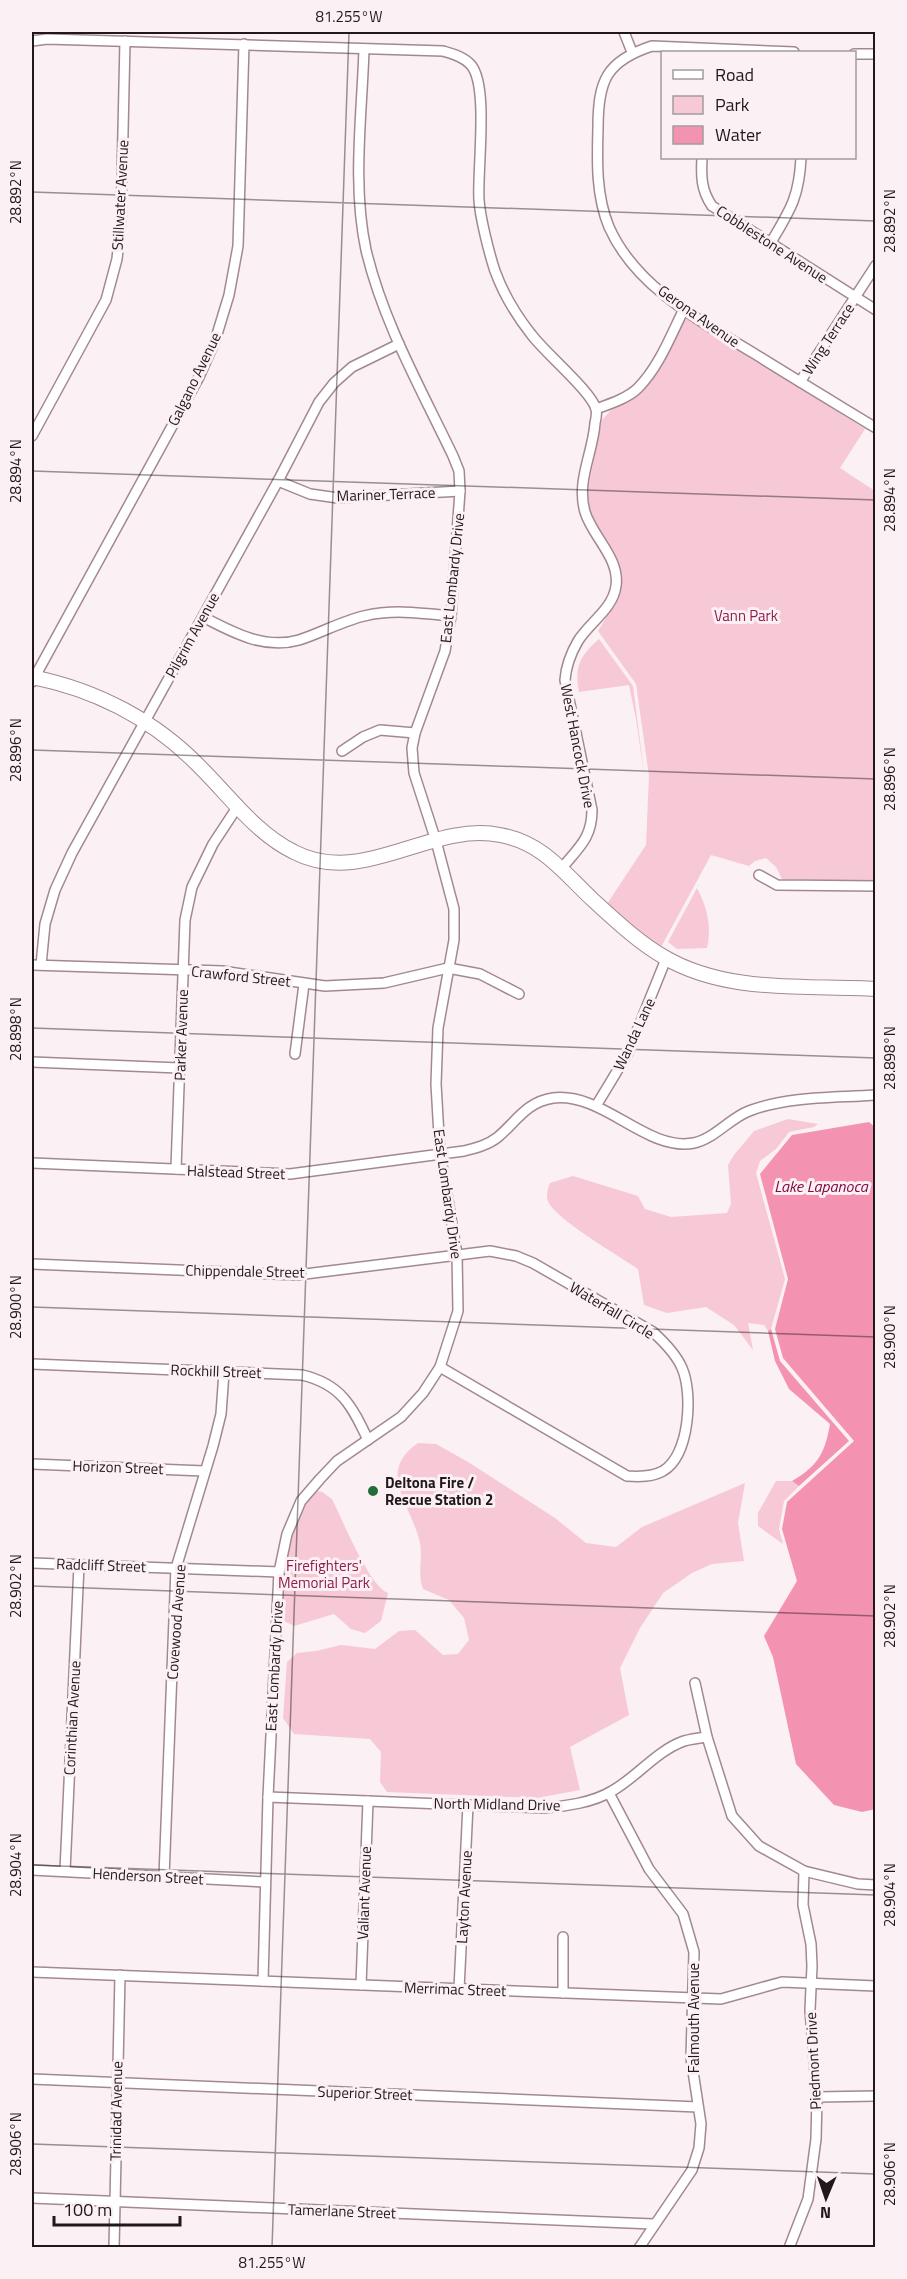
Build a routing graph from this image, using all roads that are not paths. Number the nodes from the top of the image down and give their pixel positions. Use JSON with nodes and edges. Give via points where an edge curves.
{"nodes":[{"id":1,"x":624,"y":32,"type":"edge"},
{"id":2,"x":32,"y":41,"type":"edge"},
{"id":3,"x":125,"y":42,"type":"junction"},
{"id":4,"x":244,"y":44,"type":"junction"},
{"id":5,"x":364,"y":49,"type":"junction"},
{"id":6,"x":706,"y":51,"type":"edge"},
{"id":7,"x":632,"y":52,"type":"junction"},
{"id":8,"x":856,"y":54,"type":"edge"},
{"id":9,"x":876,"y":54,"type":"edge"},
{"id":10,"x":702,"y":159,"type":"edge"},
{"id":11,"x":801,"y":159,"type":"edge"},
{"id":12,"x":770,"y":244,"type":"junction"},
{"id":13,"x":876,"y":265,"type":"edge"},
{"id":14,"x":855,"y":297,"type":"junction"},
{"id":15,"x":684,"y":309,"type":"junction"},
{"id":16,"x":876,"y":310,"type":"edge"},
{"id":17,"x":399,"y":344,"type":"junction"},
{"id":18,"x":800,"y":382,"type":"junction"},
{"id":19,"x":596,"y":409,"type":"junction"},
{"id":20,"x":876,"y":428,"type":"edge"},
{"id":21,"x":32,"y":436,"type":"edge"},
{"id":22,"x":278,"y":481,"type":"junction"},
{"id":23,"x":460,"y":491,"type":"junction"},
{"id":24,"x":451,"y":616,"type":"junction"},
{"id":25,"x":202,"y":617,"type":"junction"},
{"id":26,"x":32,"y":679,"type":"edge"},
{"id":27,"x":144,"y":722,"type":"junction"},
{"id":28,"x":415,"y":733,"type":"junction"},
{"id":29,"x":342,"y":751,"type":"dead end"},
{"id":30,"x":238,"y":806,"type":"junction"},
{"id":31,"x":436,"y":841,"type":"junction"},
{"id":32,"x":562,"y":868,"type":"junction"},
{"id":33,"x":759,"y":875,"type":"dead end"},
{"id":34,"x":876,"y":886,"type":"edge"},
{"id":35,"x":666,"y":959,"type":"junction"},
{"id":36,"x":36,"y":965,"type":"edge"},
{"id":37,"x":448,"y":968,"type":"junction"},
{"id":38,"x":183,"y":970,"type":"junction"},
{"id":39,"x":304,"y":984,"type":"junction"},
{"id":40,"x":876,"y":989,"type":"edge"},
{"id":41,"x":519,"y":994,"type":"dead end"},
{"id":42,"x":295,"y":1054,"type":"dead end"},
{"id":43,"x":32,"y":1062,"type":"edge"},
{"id":44,"x":179,"y":1068,"type":"junction"},
{"id":45,"x":876,"y":1095,"type":"edge"},
{"id":46,"x":596,"y":1106,"type":"junction"},
{"id":47,"x":440,"y":1154,"type":"junction"},
{"id":48,"x":32,"y":1163,"type":"edge"},
{"id":49,"x":176,"y":1170,"type":"junction"},
{"id":50,"x":457,"y":1254,"type":"junction"},
{"id":51,"x":32,"y":1264,"type":"edge"},
{"id":52,"x":32,"y":1364,"type":"edge"},
{"id":53,"x":440,"y":1367,"type":"junction"},
{"id":54,"x":224,"y":1372,"type":"junction"},
{"id":55,"x":368,"y":1440,"type":"junction"},
{"id":56,"x":32,"y":1464,"type":"edge"},
{"id":57,"x":204,"y":1471,"type":"junction"},
{"id":58,"x":32,"y":1563,"type":"edge"},
{"id":59,"x":79,"y":1565,"type":"junction"},
{"id":60,"x":176,"y":1568,"type":"junction"},
{"id":61,"x":279,"y":1572,"type":"junction"},
{"id":62,"x":695,"y":1683,"type":"dead end"},
{"id":63,"x":707,"y":1737,"type":"junction"},
{"id":64,"x":609,"y":1793,"type":"junction"},
{"id":65,"x":268,"y":1797,"type":"junction"},
{"id":66,"x":368,"y":1801,"type":"junction"},
{"id":67,"x":468,"y":1804,"type":"junction"},
{"id":68,"x":32,"y":1870,"type":"edge"},
{"id":69,"x":65,"y":1871,"type":"junction"},
{"id":70,"x":804,"y":1871,"type":"junction"},
{"id":71,"x":164,"y":1877,"type":"junction"},
{"id":72,"x":265,"y":1882,"type":"junction"},
{"id":73,"x":876,"y":1885,"type":"edge"},
{"id":74,"x":563,"y":1937,"type":"dead end"},
{"id":75,"x":32,"y":1972,"type":"edge"},
{"id":76,"x":120,"y":1975,"type":"junction"},
{"id":77,"x":262,"y":1981,"type":"junction"},
{"id":78,"x":810,"y":1982,"type":"junction"},
{"id":79,"x":361,"y":1985,"type":"junction"},
{"id":80,"x":876,"y":1986,"type":"edge"},
{"id":81,"x":459,"y":1989,"type":"junction"},
{"id":82,"x":563,"y":1993,"type":"junction"},
{"id":83,"x":693,"y":1999,"type":"junction"},
{"id":84,"x":32,"y":2079,"type":"edge"},
{"id":85,"x":116,"y":2083,"type":"junction"},
{"id":86,"x":876,"y":2096,"type":"edge"},
{"id":87,"x":817,"y":2097,"type":"junction"},
{"id":88,"x":698,"y":2107,"type":"junction"},
{"id":89,"x":32,"y":2198,"type":"edge"},
{"id":90,"x":115,"y":2201,"type":"junction"},
{"id":91,"x":653,"y":2224,"type":"junction"},
{"id":92,"x":114,"y":2247,"type":"edge"},
{"id":93,"x":639,"y":2247,"type":"edge"},
{"id":94,"x":789,"y":2247,"type":"edge"}],
"edges":[{"from":1,"to":7,"type":"street"},
{"from":2,"to":3,"type":"street"},
{"from":3,"to":4,"type":"street"},
{"from":3,"to":21,"type":"street","name":"Stillwater Avenue","via":[[117,258],[106,300]]},
{"from":4,"to":5,"type":"street"},
{"from":4,"to":26,"type":"street","name":"Galgano Avenue","via":[[238,246],[215,341]]},
{"from":5,"to":17,"type":"street","name":"East Lombardy Drive","via":[[360,200],[366,248],[377,289]]},
{"from":5,"to":19,"type":"street","via":[[443,51],[472,66],[479,82],[480,100],[479,202],[495,270],[506,296],[531,334]]},
{"from":6,"to":7,"type":"street","via":[[652,46]]},
{"from":7,"to":15,"type":"street","name":"Gerona Avenue","via":[[605,79],[598,98],[597,174],[603,208],[630,261]]},
{"from":8,"to":9,"type":"street"},
{"from":10,"to":12,"type":"street","name":"Cobblestone Avenue","via":[[704,195],[712,206]]},
{"from":11,"to":12,"type":"street","via":[[794,204]]},
{"from":12,"to":14,"type":"street","name":"Cobblestone Avenue"},
{"from":13,"to":14,"type":"street","name":"Wing Terrace"},
{"from":14,"to":16,"type":"street","name":"Cobblestone Avenue"},
{"from":14,"to":18,"type":"street","name":"Wing Terrace"},
{"from":15,"to":18,"type":"street","name":"Gerona Avenue"},
{"from":15,"to":19,"type":"street","via":[[638,388]]},
{"from":17,"to":22,"type":"street","name":"Pilgrim Avenue","via":[[352,367],[334,382],[319,402]]},
{"from":17,"to":23,"type":"street","name":"East Lombardy Drive","via":[[453,456]]},
{"from":18,"to":20,"type":"street","name":"Gerona Avenue"},
{"from":19,"to":32,"type":"street","name":"West Hancock Drive","via":[[594,442],[582,480],[582,502],[614,567],[616,586],[609,605],[579,641],[566,667],[565,680],[592,826]]},
{"from":22,"to":23,"type":"street","name":"Mariner Terrace","via":[[310,494],[338,498]]},
{"from":22,"to":25,"type":"street","name":"Pilgrim Avenue"},
{"from":23,"to":24,"type":"street","name":"East Lombardy Drive"},
{"from":24,"to":25,"type":"street","via":[[389,612],[362,616],[298,640],[279,642],[237,635]]},
{"from":24,"to":28,"type":"street","name":"East Lombardy Drive","via":[[445,651]]},
{"from":25,"to":27,"type":"street","name":"Pilgrim Avenue"},
{"from":26,"to":27,"type":"street","via":[[103,698]]},
{"from":27,"to":30,"type":"street","via":[[174,742]]},
{"from":27,"to":36,"type":"street","name":"Pilgrim Avenue","via":[[55,890]]},
{"from":28,"to":29,"type":"street","via":[[380,730]]},
{"from":28,"to":31,"type":"street","name":"East Lombardy Drive","via":[[414,773]]},
{"from":30,"to":31,"type":"street","via":[[273,841],[310,859],[332,863],[370,859]]},
{"from":30,"to":38,"type":"street","name":"Parker Avenue","via":[[192,887],[185,920]]},
{"from":31,"to":32,"type":"street","via":[[466,833],[501,835],[547,854]]},
{"from":31,"to":37,"type":"street","name":"East Lombardy Drive","via":[[454,909],[454,940]]},
{"from":32,"to":35,"type":"street","via":[[624,928]]},
{"from":33,"to":34,"type":"street","via":[[777,885]]},
{"from":35,"to":40,"type":"street","via":[[727,981]]},
{"from":35,"to":46,"type":"street","name":"Wanda Lane","via":[[628,1053]]},
{"from":36,"to":38,"type":"street","name":"Crawford Street"},
{"from":37,"to":39,"type":"street","name":"Crawford Street","via":[[384,983]]},
{"from":37,"to":41,"type":"street","via":[[480,974]]},
{"from":37,"to":47,"type":"street","name":"East Lombardy Drive","via":[[438,1028]]},
{"from":38,"to":39,"type":"street","name":"Crawford Street","via":[[245,974]]},
{"from":38,"to":44,"type":"street","name":"Parker Avenue"},
{"from":39,"to":42,"type":"street"},
{"from":43,"to":44,"type":"street"},
{"from":44,"to":49,"type":"street","name":"Parker Avenue"},
{"from":45,"to":46,"type":"street","name":"Halstead Street","via":[[780,1101],[746,1111],[695,1143],[660,1139]]},
{"from":46,"to":47,"type":"street","name":"Halstead Street","via":[[573,1098],[551,1098],[529,1107],[498,1137],[482,1146]]},
{"from":47,"to":49,"type":"street","name":"Halstead Street","via":[[290,1174]]},
{"from":47,"to":50,"type":"street","name":"East Lombardy Drive"},
{"from":48,"to":49,"type":"street","name":"Halstead Street"},
{"from":50,"to":51,"type":"street","name":"Chippendale Street","via":[[297,1275]]},
{"from":50,"to":53,"type":"street","name":"East Lombardy Drive","via":[[458,1311]]},
{"from":50,"to":53,"type":"street","name":"Waterfall Circle","via":[[490,1251],[516,1256],[653,1332],[665,1342],[682,1368],[688,1388],[685,1434],[678,1454],[663,1470],[643,1478],[627,1476]]},
{"from":52,"to":54,"type":"street","name":"Rockhill Street"},
{"from":53,"to":55,"type":"street","name":"East Lombardy Drive","via":[[401,1417]]},
{"from":54,"to":55,"type":"street","name":"Rockhill Street","via":[[319,1379],[342,1394]]},
{"from":54,"to":57,"type":"street","name":"Covewood Avenue","via":[[221,1414]]},
{"from":55,"to":61,"type":"street","name":"East Lombardy Drive","via":[[338,1461],[302,1501],[287,1534]]},
{"from":56,"to":57,"type":"street","name":"Horizon Street"},
{"from":57,"to":60,"type":"street","name":"Covewood Avenue"},
{"from":58,"to":59,"type":"street","name":"Radcliff Street"},
{"from":59,"to":60,"type":"street","name":"Radcliff Street"},
{"from":59,"to":69,"type":"street","name":"Corinthian Avenue"},
{"from":60,"to":61,"type":"street","name":"Radcliff Street"},
{"from":60,"to":71,"type":"street","name":"Covewood Avenue"},
{"from":61,"to":65,"type":"street","name":"East Lombardy Drive"},
{"from":62,"to":63,"type":"street"},
{"from":63,"to":64,"type":"street","name":"North Midland Drive","via":[[666,1750],[634,1778]]},
{"from":63,"to":70,"type":"street","via":[[732,1816],[759,1846]]},
{"from":64,"to":67,"type":"street","name":"North Midland Drive","via":[[544,1808]]},
{"from":64,"to":83,"type":"street","name":"Falmouth Avenue","via":[[649,1869],[683,1914],[694,1952]]},
{"from":65,"to":66,"type":"street","name":"North Midland Drive"},
{"from":65,"to":72,"type":"street","name":"East Lombardy Drive"},
{"from":66,"to":67,"type":"street","name":"North Midland Drive"},
{"from":66,"to":79,"type":"street","name":"Valiant Avenue"},
{"from":67,"to":81,"type":"street","name":"Layton Avenue"},
{"from":68,"to":69,"type":"street","name":"Henderson Street"},
{"from":69,"to":71,"type":"street","name":"Henderson Street"},
{"from":70,"to":73,"type":"street"},
{"from":70,"to":78,"type":"street","name":"Piedmont Drive","via":[[802,1905],[811,1944]]},
{"from":71,"to":72,"type":"street","name":"Henderson Street"},
{"from":72,"to":77,"type":"street","name":"East Lombardy Drive"},
{"from":74,"to":82,"type":"street"},
{"from":75,"to":76,"type":"street","name":"Merrimac Street"},
{"from":76,"to":77,"type":"street","name":"Merrimac Street"},
{"from":76,"to":85,"type":"street","name":"Trinidad Avenue"},
{"from":77,"to":79,"type":"street","name":"Merrimac Street"},
{"from":78,"to":80,"type":"street","name":"Merrimac Street"},
{"from":78,"to":83,"type":"street","name":"Merrimac Street","via":[[782,1982],[721,1999]]},
{"from":78,"to":87,"type":"street","name":"Piedmont Drive"},
{"from":79,"to":81,"type":"street","name":"Merrimac Street"},
{"from":81,"to":82,"type":"street","name":"Merrimac Street"},
{"from":82,"to":83,"type":"street","name":"Merrimac Street"},
{"from":83,"to":88,"type":"street","name":"Falmouth Avenue","via":[[691,2058]]},
{"from":84,"to":85,"type":"street","name":"Superior Street"},
{"from":85,"to":88,"type":"street","name":"Superior Street"},
{"from":85,"to":90,"type":"street","name":"Trinidad Avenue"},
{"from":86,"to":87,"type":"street"},
{"from":87,"to":94,"type":"street","name":"Piedmont Drive","via":[[808,2199]]},
{"from":88,"to":91,"type":"street","name":"Falmouth Avenue","via":[[699,2148],[692,2170]]},
{"from":89,"to":90,"type":"street","name":"Tamerlane Street"},
{"from":90,"to":91,"type":"street","name":"Tamerlane Street"},
{"from":90,"to":92,"type":"street","name":"Trinidad Avenue"},
{"from":91,"to":93,"type":"street","name":"Falmouth Avenue"}]}
